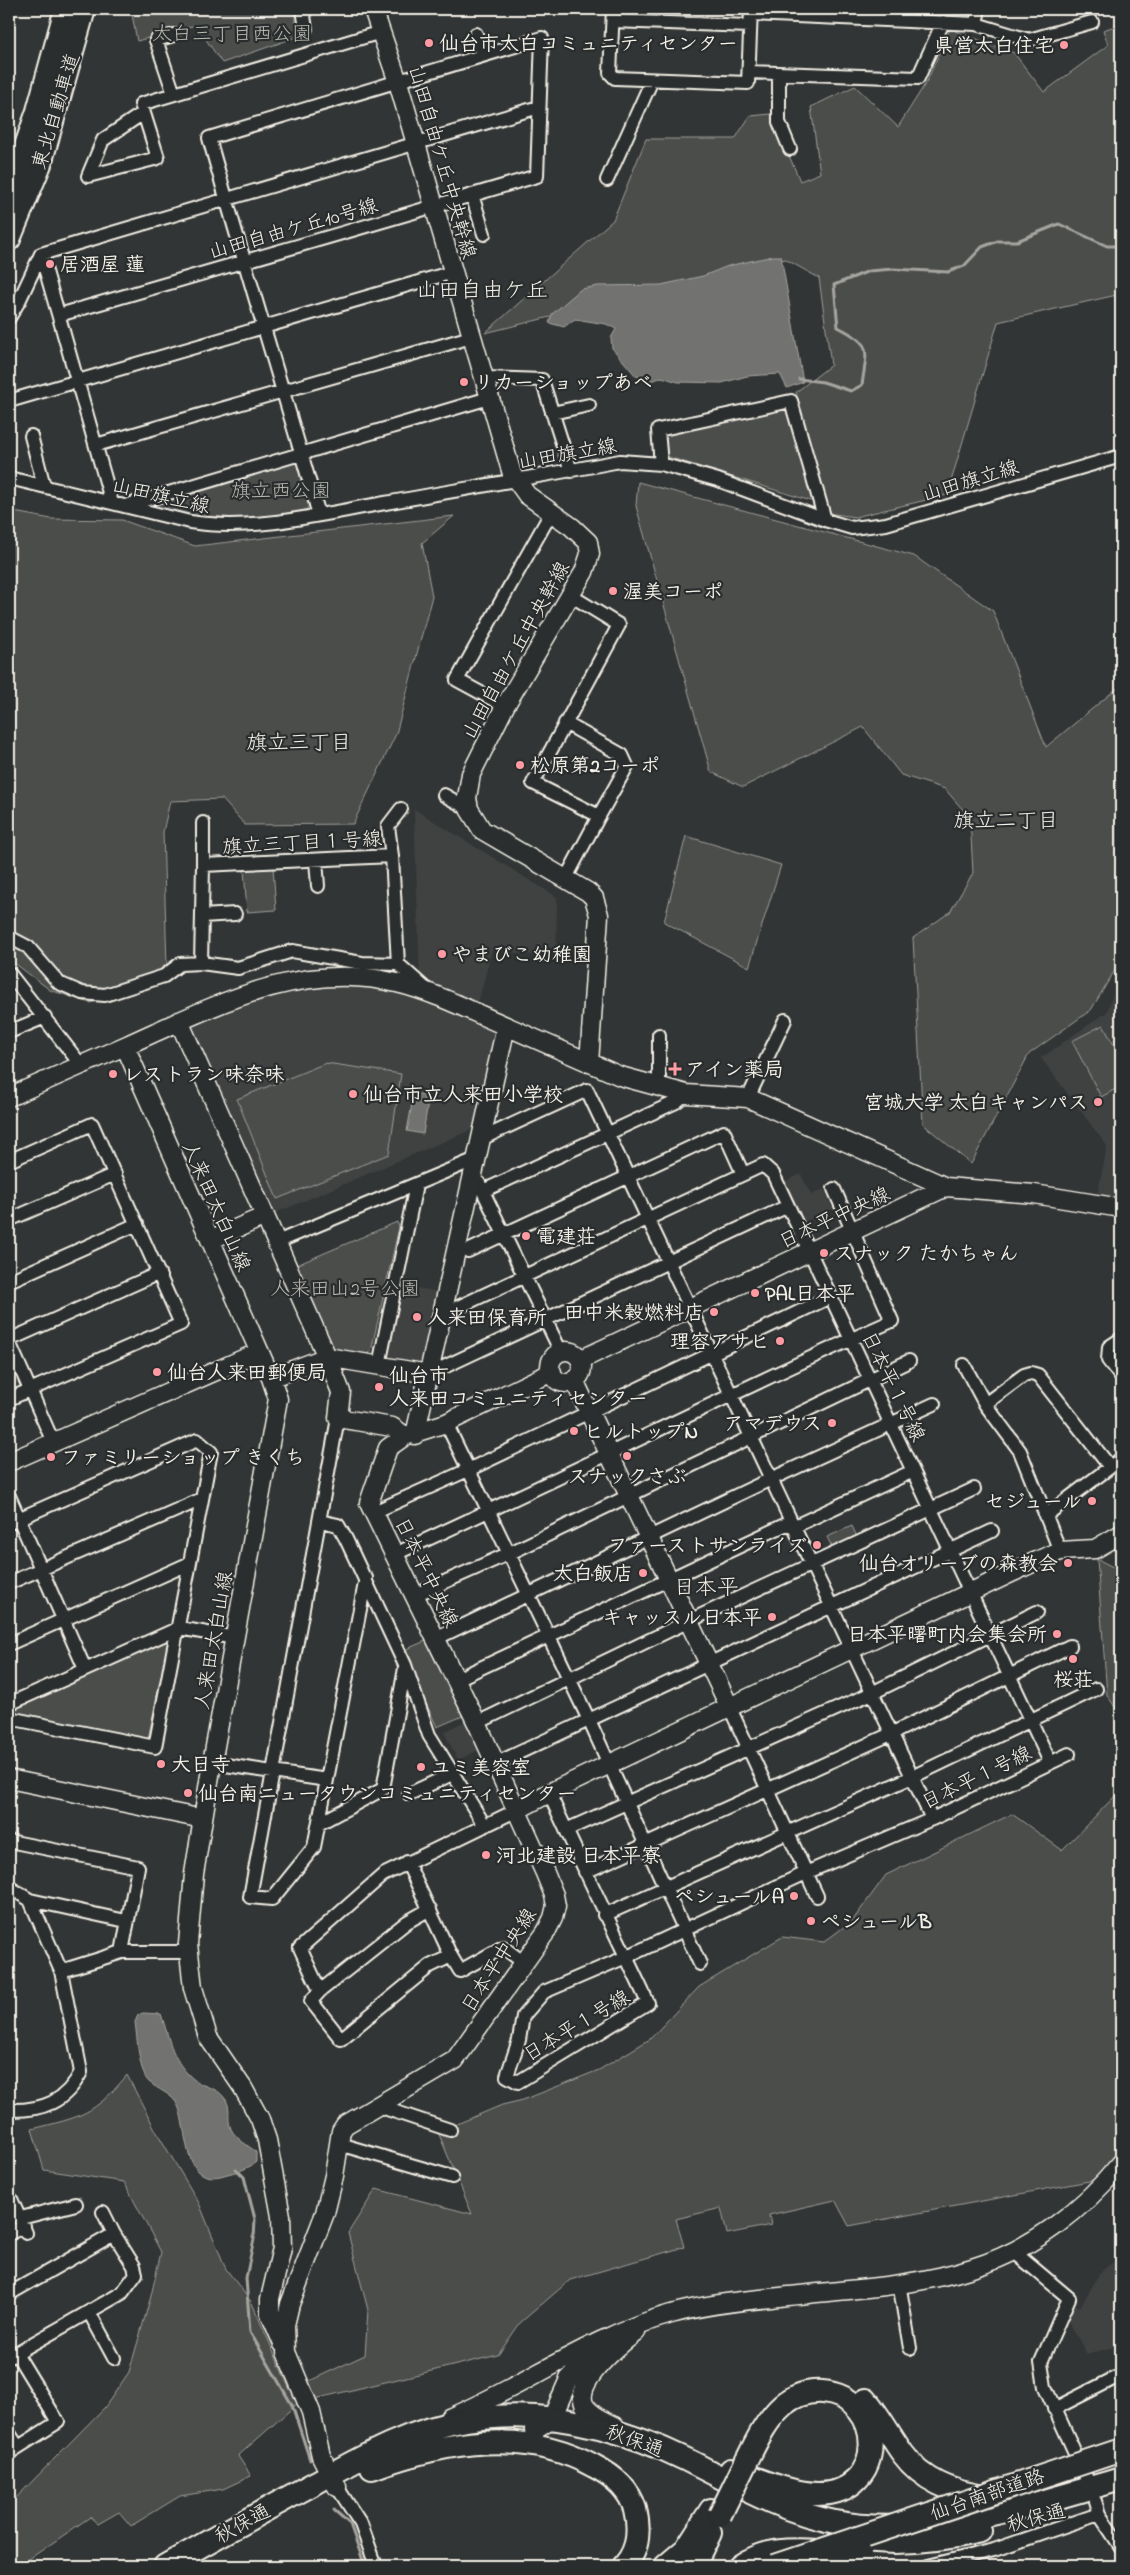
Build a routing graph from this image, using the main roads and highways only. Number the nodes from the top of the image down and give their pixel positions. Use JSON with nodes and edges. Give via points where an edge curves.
{"nodes":[{"id":1,"x":66,"y":9,"type":"edge"},
{"id":2,"x":84,"y":9,"type":"edge"},
{"id":3,"x":9,"y":195,"type":"edge"},
{"id":4,"x":9,"y":239,"type":"edge"},
{"id":5,"x":543,"y":2424,"type":"junction"},
{"id":6,"x":663,"y":2449,"type":"junction"},
{"id":7,"x":1121,"y":2450,"type":"edge"},
{"id":8,"x":741,"y":2460,"type":"junction"},
{"id":9,"x":1121,"y":2465,"type":"edge"},
{"id":10,"x":372,"y":2468,"type":"junction"},
{"id":11,"x":329,"y":2472,"type":"junction"},
{"id":12,"x":1121,"y":2479,"type":"edge"},
{"id":13,"x":1121,"y":2493,"type":"edge"},
{"id":14,"x":1068,"y":2494,"type":"junction"},
{"id":15,"x":1095,"y":2501,"type":"junction"},
{"id":16,"x":715,"y":2512,"type":"junction"},
{"id":17,"x":1017,"y":2522,"type":"junction"},
{"id":18,"x":856,"y":2546,"type":"junction"},
{"id":19,"x":164,"y":2566,"type":"edge"},
{"id":20,"x":192,"y":2566,"type":"edge"},
{"id":21,"x":624,"y":2566,"type":"edge"},
{"id":22,"x":666,"y":2566,"type":"edge"},
{"id":23,"x":694,"y":2566,"type":"edge"},
{"id":24,"x":740,"y":2566,"type":"edge"},
{"id":25,"x":774,"y":2566,"type":"edge"},
{"id":26,"x":781,"y":2566,"type":"edge"},
{"id":27,"x":819,"y":2566,"type":"edge"},
{"id":28,"x":824,"y":2566,"type":"edge"}],
"edges":[{"from":1,"to":3,"type":"highway","name":"東北自動車道","via":[[38,111]]},
{"from":2,"to":4,"type":"highway","name":"東北自動車道","via":[[40,164]]},
{"from":5,"to":6,"type":"highway","name":"秋保通","via":[[593,2425]]},
{"from":5,"to":10,"type":"highway","name":"秋保通","via":[[449,2438],[410,2450]]},
{"from":5,"to":11,"type":"highway","name":"秋保通","via":[[512,2416],[427,2429]]},
{"from":5,"to":17,"type":"highway","name":"秋保通","via":[[619,2447],[786,2522],[832,2535],[881,2542],[911,2542],[964,2535]]},
{"from":6,"to":8,"type":"highway","via":[[794,2490],[820,2494],[843,2489],[861,2476],[870,2458],[871,2438],[864,2418],[849,2402],[829,2393],[807,2393],[784,2404],[776,2412]]},
{"from":6,"to":14,"type":"highway","name":"秋保通","via":[[791,2510],[853,2524],[913,2525],[966,2519]]},
{"from":7,"to":18,"type":"highway","name":"仙台南部道路","bridge":true},
{"from":8,"to":14,"type":"highway","via":[[758,2418],[776,2397],[808,2380],[831,2380],[863,2397],[911,2464],[943,2486],[987,2497]]},
{"from":8,"to":16,"type":"highway","bridge":true},
{"from":9,"to":18,"type":"highway","name":"仙台南部道路"},
{"from":10,"to":11,"type":"highway","name":"秋保通"},
{"from":10,"to":21,"type":"highway","via":[[431,2450],[471,2443],[528,2444],[566,2452],[600,2469],[622,2486],[628,2495],[637,2516],[638,2537],[636,2547]]},
{"from":11,"to":19,"type":"highway","name":"秋保通"},
{"from":11,"to":20,"type":"highway","name":"秋保通"},
{"from":12,"to":15,"type":"highway","name":"秋保通"},
{"from":13,"to":15,"type":"highway","name":"秋保通"},
{"from":14,"to":15,"type":"highway","name":"秋保通"},
{"from":15,"to":17,"type":"highway","name":"秋保通"},
{"from":16,"to":22,"type":"highway","via":[[686,2549]]},
{"from":16,"to":23,"type":"highway"},
{"from":17,"to":24,"type":"highway","via":[[918,2552],[876,2555],[781,2550],[759,2555]]},
{"from":18,"to":25,"type":"highway","bridge":true},
{"from":18,"to":26,"type":"highway","bridge":true},
{"from":18,"to":27,"type":"highway","bridge":true},
{"from":18,"to":28,"type":"highway","bridge":true}]}
